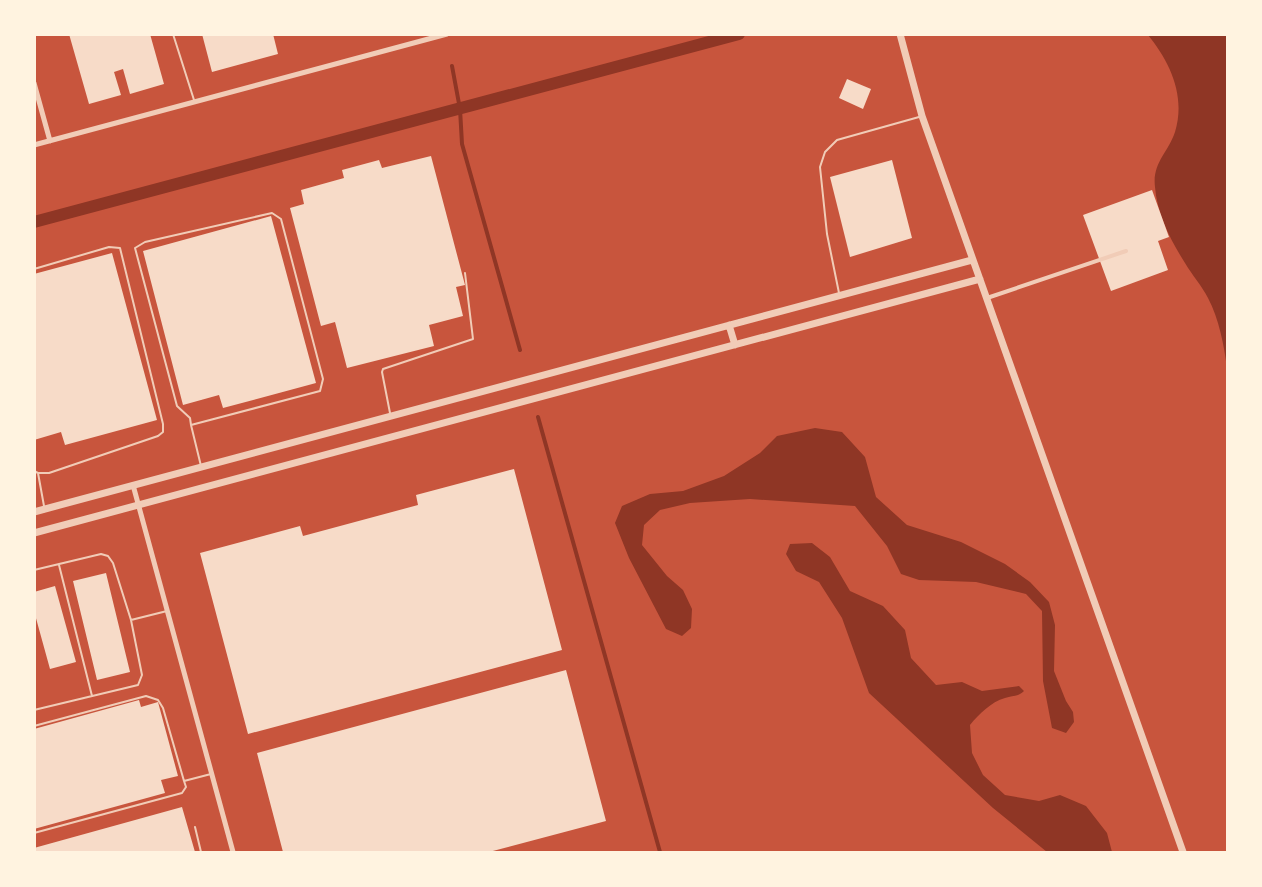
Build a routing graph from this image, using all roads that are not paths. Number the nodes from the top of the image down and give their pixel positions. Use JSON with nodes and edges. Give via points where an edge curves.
{"nodes":[{"id":1,"x":173,"y":34,"type":"edge"},
{"id":2,"x":447,"y":34,"type":"edge"},
{"id":3,"x":900,"y":34,"type":"edge"},
{"id":4,"x":34,"y":83,"type":"edge"},
{"id":5,"x":195,"y":102,"type":"junction"},
{"id":6,"x":922,"y":116,"type":"junction"},
{"id":7,"x":50,"y":141,"type":"junction"},
{"id":8,"x":34,"y":145,"type":"edge"},
{"id":9,"x":1126,"y":251,"type":"dead end"},
{"id":10,"x":972,"y":260,"type":"junction"},
{"id":11,"x":34,"y":269,"type":"edge"},
{"id":12,"x":465,"y":273,"type":"dead end"},
{"id":13,"x":980,"y":279,"type":"junction"},
{"id":14,"x":840,"y":295,"type":"junction"},
{"id":15,"x":987,"y":298,"type":"junction"},
{"id":16,"x":729,"y":325,"type":"junction"},
{"id":17,"x":735,"y":345,"type":"junction"},
{"id":18,"x":391,"y":416,"type":"junction"},
{"id":19,"x":191,"y":425,"type":"junction"},
{"id":20,"x":201,"y":467,"type":"junction"},
{"id":21,"x":36,"y":472,"type":"edge"},
{"id":22,"x":133,"y":485,"type":"junction"},
{"id":23,"x":138,"y":506,"type":"junction"},
{"id":24,"x":45,"y":509,"type":"junction"},
{"id":25,"x":34,"y":512,"type":"edge"},
{"id":26,"x":34,"y":533,"type":"edge"},
{"id":27,"x":59,"y":564,"type":"junction"},
{"id":28,"x":34,"y":570,"type":"edge"},
{"id":29,"x":166,"y":611,"type":"junction"},
{"id":30,"x":131,"y":620,"type":"junction"},
{"id":31,"x":92,"y":696,"type":"junction"},
{"id":32,"x":34,"y":710,"type":"edge"},
{"id":33,"x":34,"y":726,"type":"edge"},
{"id":34,"x":212,"y":774,"type":"junction"},
{"id":35,"x":184,"y":781,"type":"junction"},
{"id":36,"x":195,"y":827,"type":"dead end"},
{"id":37,"x":34,"y":833,"type":"edge"},
{"id":38,"x":201,"y":852,"type":"edge"},
{"id":39,"x":233,"y":852,"type":"edge"},
{"id":40,"x":1183,"y":852,"type":"edge"}],
"edges":[{"from":1,"to":5,"type":"lane"},
{"from":2,"to":5,"type":"street"},
{"from":3,"to":6,"type":"street"},
{"from":4,"to":7,"type":"street"},
{"from":5,"to":7,"type":"street"},
{"from":6,"to":10,"type":"street"},
{"from":6,"to":14,"type":"lane","via":[[837,140],[825,153],[820,167]]},
{"from":7,"to":8,"type":"street"},
{"from":9,"to":15,"type":"street"},
{"from":10,"to":13,"type":"street"},
{"from":10,"to":14,"type":"street"},
{"from":11,"to":21,"type":"lane","via":[[109,247],[120,248],[163,423],[163,432],[158,436],[49,473]]},
{"from":12,"to":18,"type":"lane","via":[[473,339],[383,369]]},
{"from":13,"to":15,"type":"street"},
{"from":13,"to":17,"type":"street"},
{"from":14,"to":16,"type":"street"},
{"from":15,"to":40,"type":"street"},
{"from":16,"to":17,"type":"street"},
{"from":16,"to":18,"type":"street"},
{"from":17,"to":23,"type":"street"},
{"from":18,"to":20,"type":"street"},
{"from":19,"to":19,"type":"lane","via":[[190,418],[177,406],[135,248],[145,242],[272,213],[281,219],[323,379],[320,391]]},
{"from":19,"to":20,"type":"lane"},
{"from":20,"to":22,"type":"street"},
{"from":21,"to":24,"type":"lane"},
{"from":22,"to":23,"type":"street"},
{"from":22,"to":24,"type":"street"},
{"from":23,"to":26,"type":"street"},
{"from":23,"to":29,"type":"street"},
{"from":24,"to":25,"type":"street"},
{"from":27,"to":28,"type":"lane"},
{"from":27,"to":30,"type":"lane","via":[[101,554],[108,556]]},
{"from":27,"to":31,"type":"lane"},
{"from":29,"to":30,"type":"lane"},
{"from":29,"to":34,"type":"street"},
{"from":30,"to":31,"type":"lane","via":[[141,681]]},
{"from":31,"to":32,"type":"lane"},
{"from":33,"to":35,"type":"lane","via":[[146,696],[158,700]]},
{"from":34,"to":35,"type":"lane"},
{"from":34,"to":39,"type":"street"},
{"from":35,"to":37,"type":"lane","via":[[182,793]]},
{"from":36,"to":38,"type":"lane"}]}
